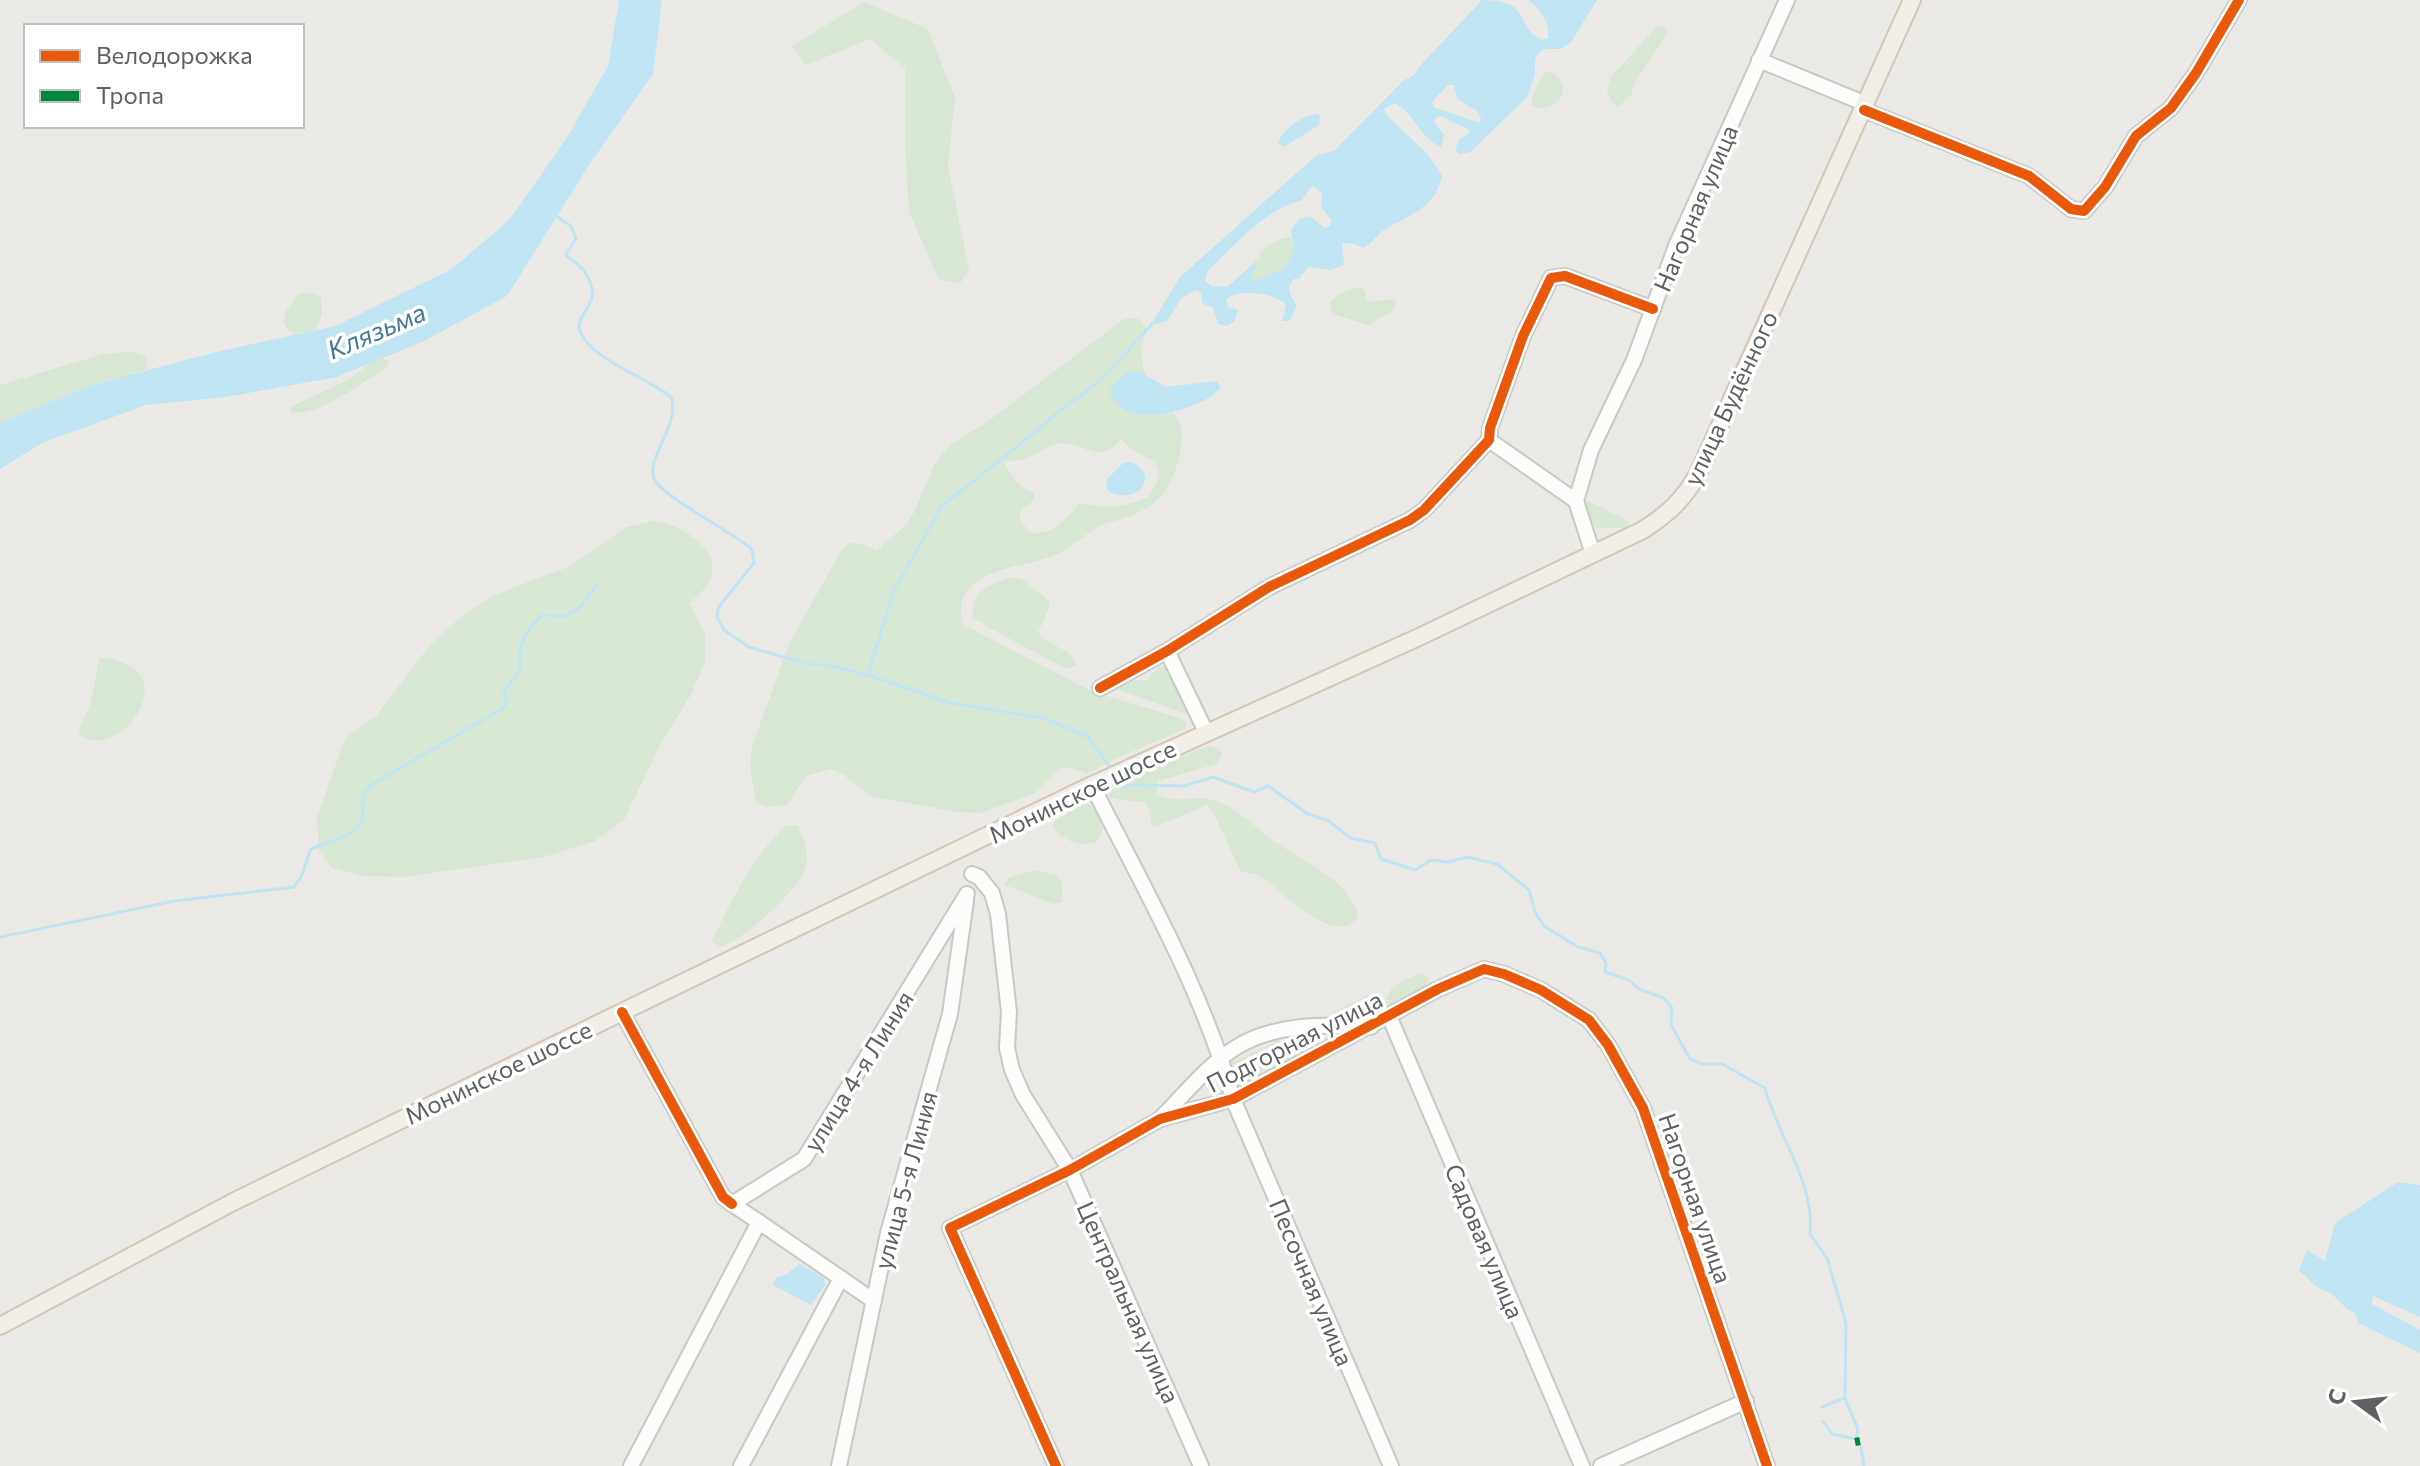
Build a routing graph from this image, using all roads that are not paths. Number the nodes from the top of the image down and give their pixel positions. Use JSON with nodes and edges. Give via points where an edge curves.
{"nodes":[{"id":1,"x":1787,"y":0,"type":"edge"},
{"id":2,"x":1912,"y":0,"type":"edge"},
{"id":3,"x":2239,"y":0,"type":"edge"},
{"id":4,"x":1759,"y":60,"type":"junction"},
{"id":5,"x":1865,"y":107,"type":"junction"},
{"id":6,"x":1653,"y":309,"type":"junction"},
{"id":7,"x":1489,"y":440,"type":"junction"},
{"id":8,"x":1576,"y":501,"type":"junction"},
{"id":9,"x":1593,"y":554,"type":"junction"},
{"id":10,"x":1167,"y":651,"type":"junction"},
{"id":11,"x":1100,"y":688,"type":"dead end"},
{"id":12,"x":1212,"y":729,"type":"junction"},
{"id":13,"x":1092,"y":785,"type":"junction"},
{"id":14,"x":959,"y":850,"type":"junction"},
{"id":15,"x":972,"y":874,"type":"junction"},
{"id":16,"x":967,"y":894,"type":"junction"},
{"id":17,"x":1484,"y":969,"type":"joint"},
{"id":18,"x":622,"y":1012,"type":"junction"},
{"id":19,"x":1389,"y":1016,"type":"junction"},
{"id":20,"x":1371,"y":1027,"type":"junction"},
{"id":21,"x":1396,"y":1032,"type":"junction"},
{"id":22,"x":1222,"y":1058,"type":"junction"},
{"id":23,"x":1233,"y":1099,"type":"junction"},
{"id":24,"x":1160,"y":1119,"type":"junction"},
{"id":25,"x":1070,"y":1170,"type":"junction"},
{"id":26,"x":732,"y":1204,"type":"junction"},
{"id":27,"x":759,"y":1222,"type":"junction"},
{"id":28,"x":841,"y":1278,"type":"junction"},
{"id":29,"x":874,"y":1301,"type":"junction"},
{"id":30,"x":0,"y":1326,"type":"edge"},
{"id":31,"x":1746,"y":1401,"type":"junction"},
{"id":32,"x":631,"y":1466,"type":"edge"},
{"id":33,"x":741,"y":1466,"type":"edge"},
{"id":34,"x":839,"y":1466,"type":"edge"},
{"id":35,"x":1056,"y":1466,"type":"edge"},
{"id":36,"x":1201,"y":1466,"type":"edge"},
{"id":37,"x":1391,"y":1466,"type":"edge"},
{"id":38,"x":1582,"y":1466,"type":"edge"},
{"id":39,"x":1601,"y":1466,"type":"edge"},
{"id":40,"x":1767,"y":1466,"type":"edge"}],
"edges":[{"from":1,"to":4,"type":"street","name":"Нагорная улица"},
{"from":2,"to":5,"type":"main road","name":"улица Будённого"},
{"from":3,"to":5,"type":"street","via":[[2171,108],[2136,136],[2084,211],[2071,209],[2029,176]]},
{"from":4,"to":5,"type":"street"},
{"from":4,"to":6,"type":"street","name":"Нагорная улица"},
{"from":5,"to":9,"type":"main road","name":"улица Будённого","via":[[1683,499],[1643,530]]},
{"from":6,"to":7,"type":"street","via":[[1565,276],[1551,278],[1523,336]]},
{"from":6,"to":8,"type":"street","name":"Нагорная улица","via":[[1591,450]]},
{"from":7,"to":8,"type":"street"},
{"from":7,"to":10,"type":"street","via":[[1410,520],[1269,587]]},
{"from":8,"to":9,"type":"street"},
{"from":9,"to":12,"type":"main road","name":"улица Будённого"},
{"from":10,"to":11,"type":"street"},
{"from":10,"to":12,"type":"street"},
{"from":12,"to":13,"type":"main road","name":"Монинское шоссе"},
{"from":13,"to":14,"type":"main road","name":"Монинское шоссе"},
{"from":13,"to":22,"type":"street","via":[[1161,918]]},
{"from":14,"to":15,"type":"street","name":"Центральная улица"},
{"from":14,"to":18,"type":"main road","name":"Монинское шоссе"},
{"from":15,"to":16,"type":"street"},
{"from":15,"to":25,"type":"street","name":"Центральная улица","via":[[992,893],[998,914],[1012,1070]]},
{"from":16,"to":26,"type":"street","name":"улица 4-я Линия","via":[[804,1159]]},
{"from":16,"to":29,"type":"street","name":"улица 5-я Линия","via":[[950,1014]]},
{"from":17,"to":19,"type":"street","name":"Подгорная улица"},
{"from":17,"to":31,"type":"street","name":"Нагорная улица","via":[[1566,1005],[1589,1020],[1608,1045],[1643,1108]]},
{"from":18,"to":26,"type":"street","via":[[723,1197]]},
{"from":18,"to":30,"type":"main road","name":"Монинское шоссе","via":[[233,1202]]},
{"from":19,"to":20,"type":"street","name":"Подгорная улица"},
{"from":19,"to":21,"type":"street","name":"Садовая улица"},
{"from":20,"to":21,"type":"street"},
{"from":20,"to":22,"type":"street","via":[[1274,1032]]},
{"from":20,"to":23,"type":"street","name":"Подгорная улица"},
{"from":21,"to":38,"type":"street","name":"Садовая улица"},
{"from":22,"to":23,"type":"street","name":"Песочная улица"},
{"from":22,"to":24,"type":"street"},
{"from":23,"to":24,"type":"street","name":"Подгорная улица"},
{"from":23,"to":37,"type":"street","name":"Песочная улица"},
{"from":24,"to":25,"type":"street","name":"Подгорная улица"},
{"from":25,"to":35,"type":"street","name":"Подгорная улица","via":[[950,1228]]},
{"from":25,"to":36,"type":"street","name":"Центральная улица"},
{"from":26,"to":27,"type":"street"},
{"from":27,"to":28,"type":"street"},
{"from":27,"to":32,"type":"street"},
{"from":28,"to":29,"type":"street"},
{"from":28,"to":33,"type":"street"},
{"from":29,"to":34,"type":"street","name":"улица 5-я Линия"},
{"from":31,"to":39,"type":"street"},
{"from":31,"to":40,"type":"street","name":"Нагорная улица"}]}
